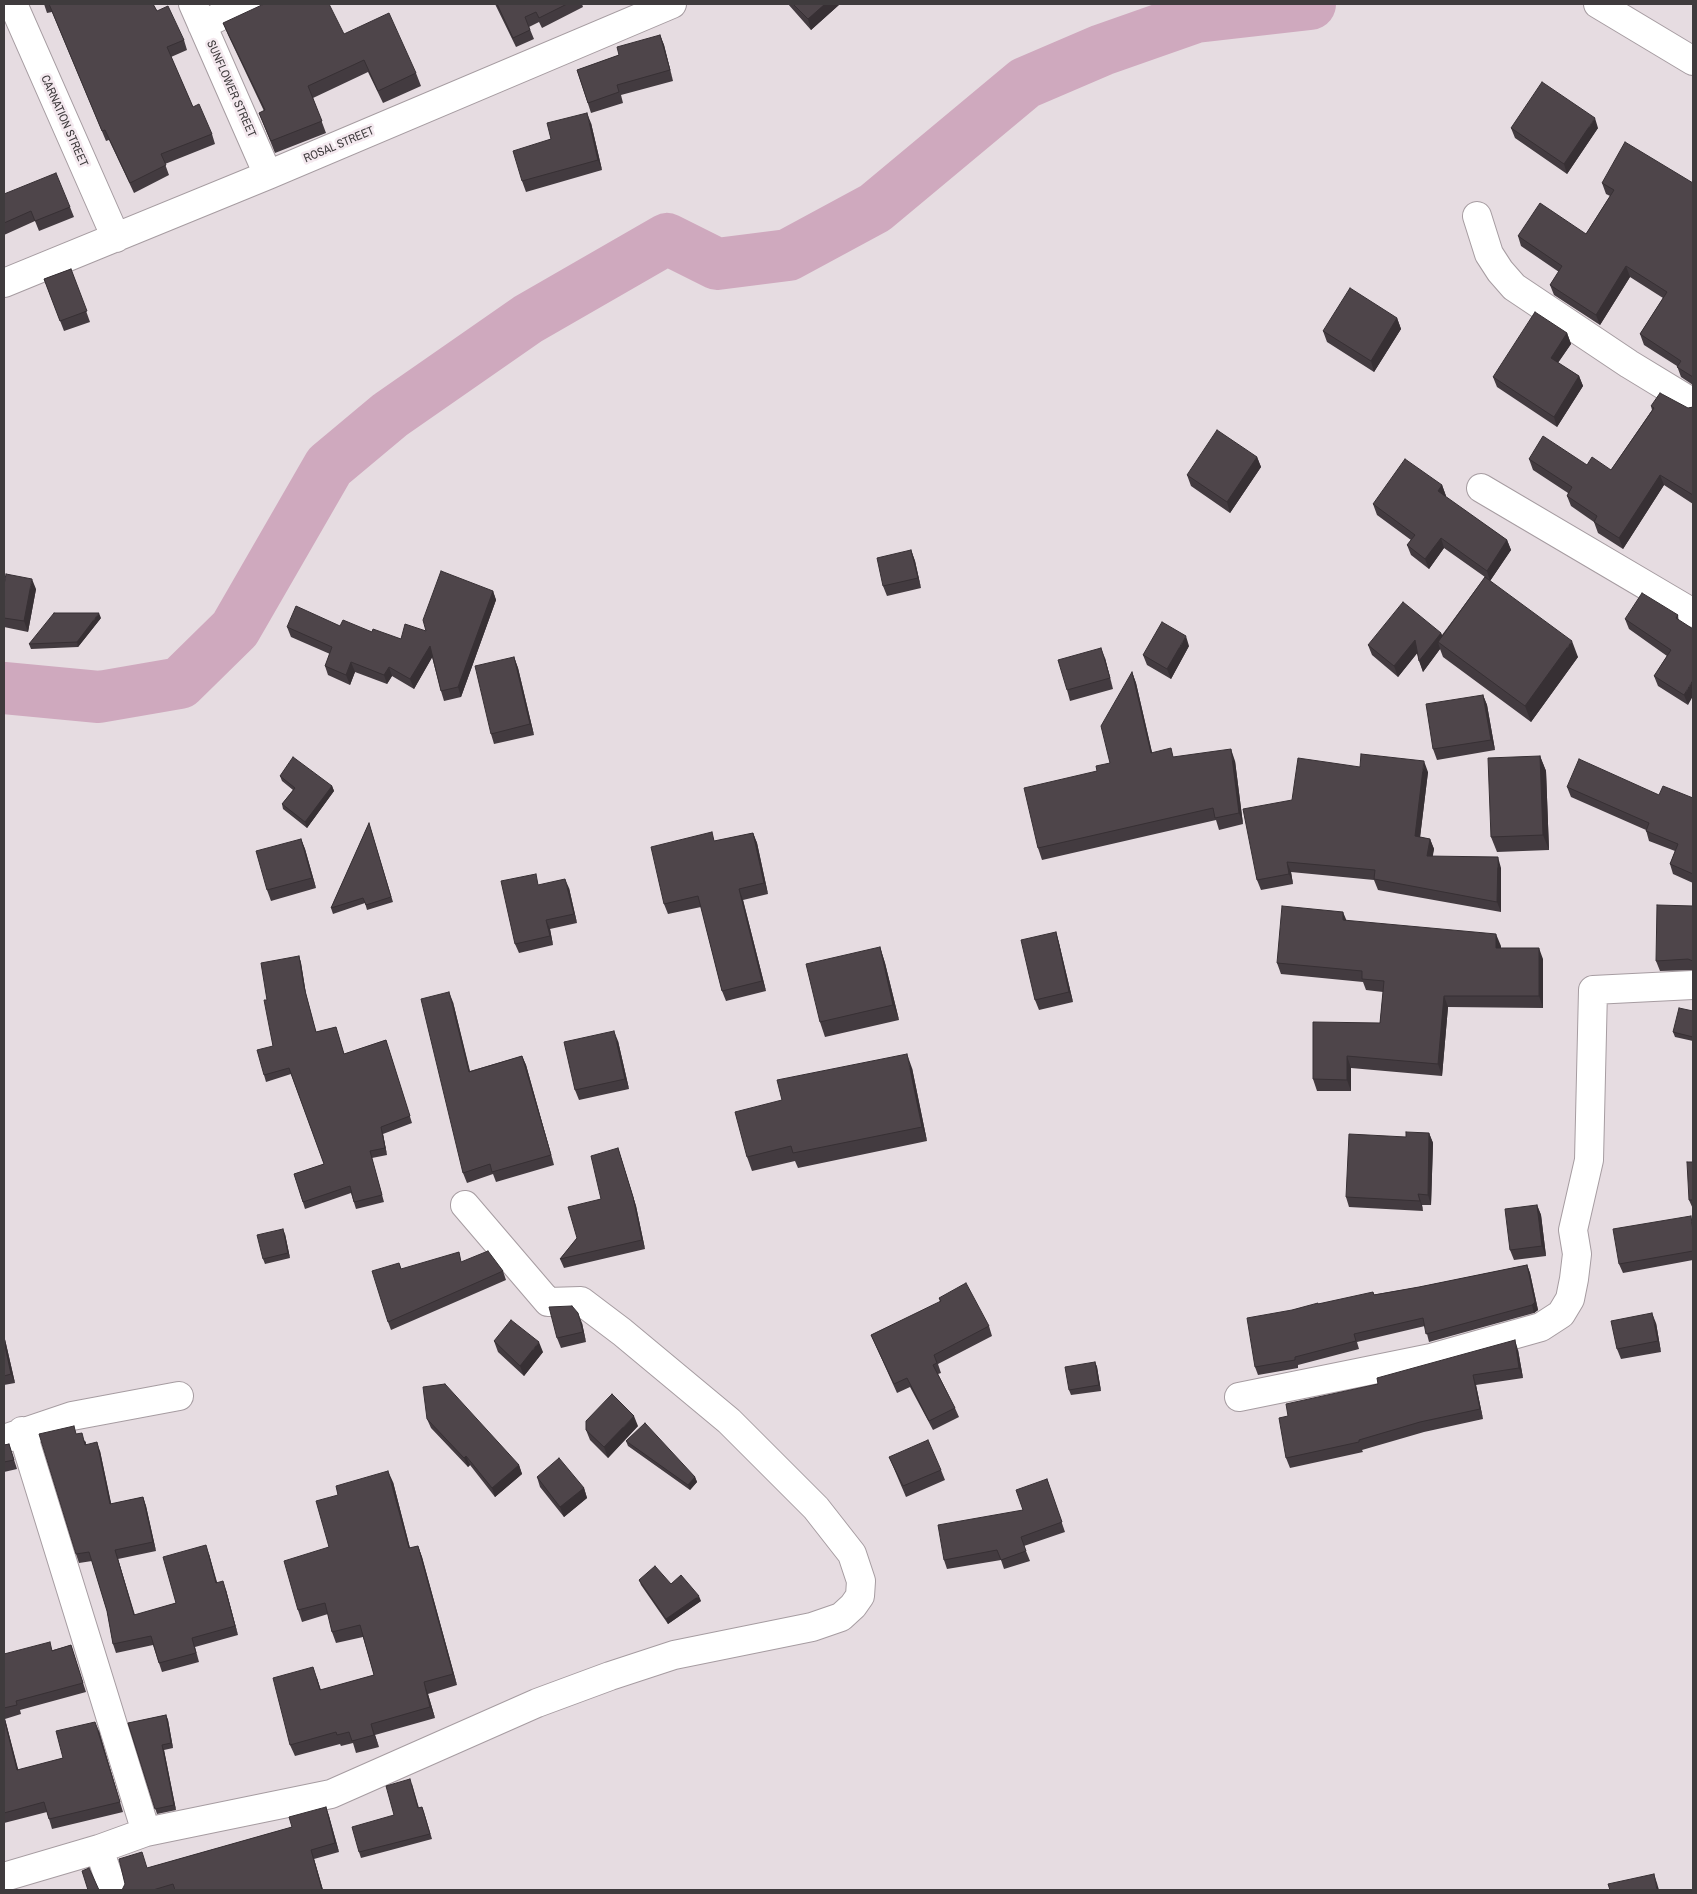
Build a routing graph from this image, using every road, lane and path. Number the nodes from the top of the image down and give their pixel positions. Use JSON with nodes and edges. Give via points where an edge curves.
{"nodes":[{"id":1,"x":13,"y":4,"type":"edge"},
{"id":2,"x":246,"y":4,"type":"edge"},
{"id":3,"x":672,"y":4,"type":"edge"},
{"id":4,"x":1598,"y":4,"type":"edge"},
{"id":5,"x":198,"y":14,"type":"edge"},
{"id":6,"x":1693,"y":61,"type":"edge"},
{"id":7,"x":268,"y":175,"type":"junction"},
{"id":8,"x":1477,"y":216,"type":"dead end"},
{"id":9,"x":116,"y":238,"type":"junction"},
{"id":10,"x":4,"y":283,"type":"edge"},
{"id":11,"x":1693,"y":403,"type":"edge"},
{"id":12,"x":1481,"y":488,"type":"dead end"},
{"id":13,"x":1693,"y":612,"type":"edge"},
{"id":14,"x":1693,"y":985,"type":"edge"},
{"id":15,"x":465,"y":1205,"type":"dead end"},
{"id":16,"x":179,"y":1396,"type":"dead end"},
{"id":17,"x":1239,"y":1397,"type":"dead end"},
{"id":18,"x":13,"y":1435,"type":"edge"},
{"id":19,"x":146,"y":1832,"type":"junction"},
{"id":20,"x":99,"y":1849,"type":"junction"},
{"id":21,"x":4,"y":1877,"type":"edge"},
{"id":22,"x":113,"y":1890,"type":"edge"}],
"edges":[{"from":1,"to":9,"type":"main road","name":"CARNATION STREET"},
{"from":2,"to":5,"type":"main road"},
{"from":3,"to":7,"type":"main road","name":"ROSAL STREET"},
{"from":4,"to":6,"type":"main road"},
{"from":5,"to":7,"type":"main road","name":"SUNFLOWER STREET"},
{"from":7,"to":9,"type":"main road","name":"ROSAL STREET"},
{"from":8,"to":11,"type":"main road","via":[[1490,254],[1514,286]]},
{"from":9,"to":10,"type":"main road","name":"ROSAL STREET"},
{"from":12,"to":13,"type":"main road"},
{"from":14,"to":17,"type":"main road","via":[[1593,990],[1589,1160],[1574,1230],[1577,1254],[1574,1279],[1570,1298],[1561,1314],[1541,1327],[1431,1358]]},
{"from":15,"to":19,"type":"main road","via":[[548,1302],[581,1301],[622,1332],[735,1428],[816,1508],[852,1554],[860,1581],[860,1596],[841,1617],[812,1627],[674,1655],[537,1703],[331,1794]]},
{"from":16,"to":18,"type":"main road","via":[[72,1416]]},
{"from":18,"to":19,"type":"main road"},
{"from":19,"to":20,"type":"main road"},
{"from":20,"to":21,"type":"main road"},
{"from":20,"to":22,"type":"main road"}]}
